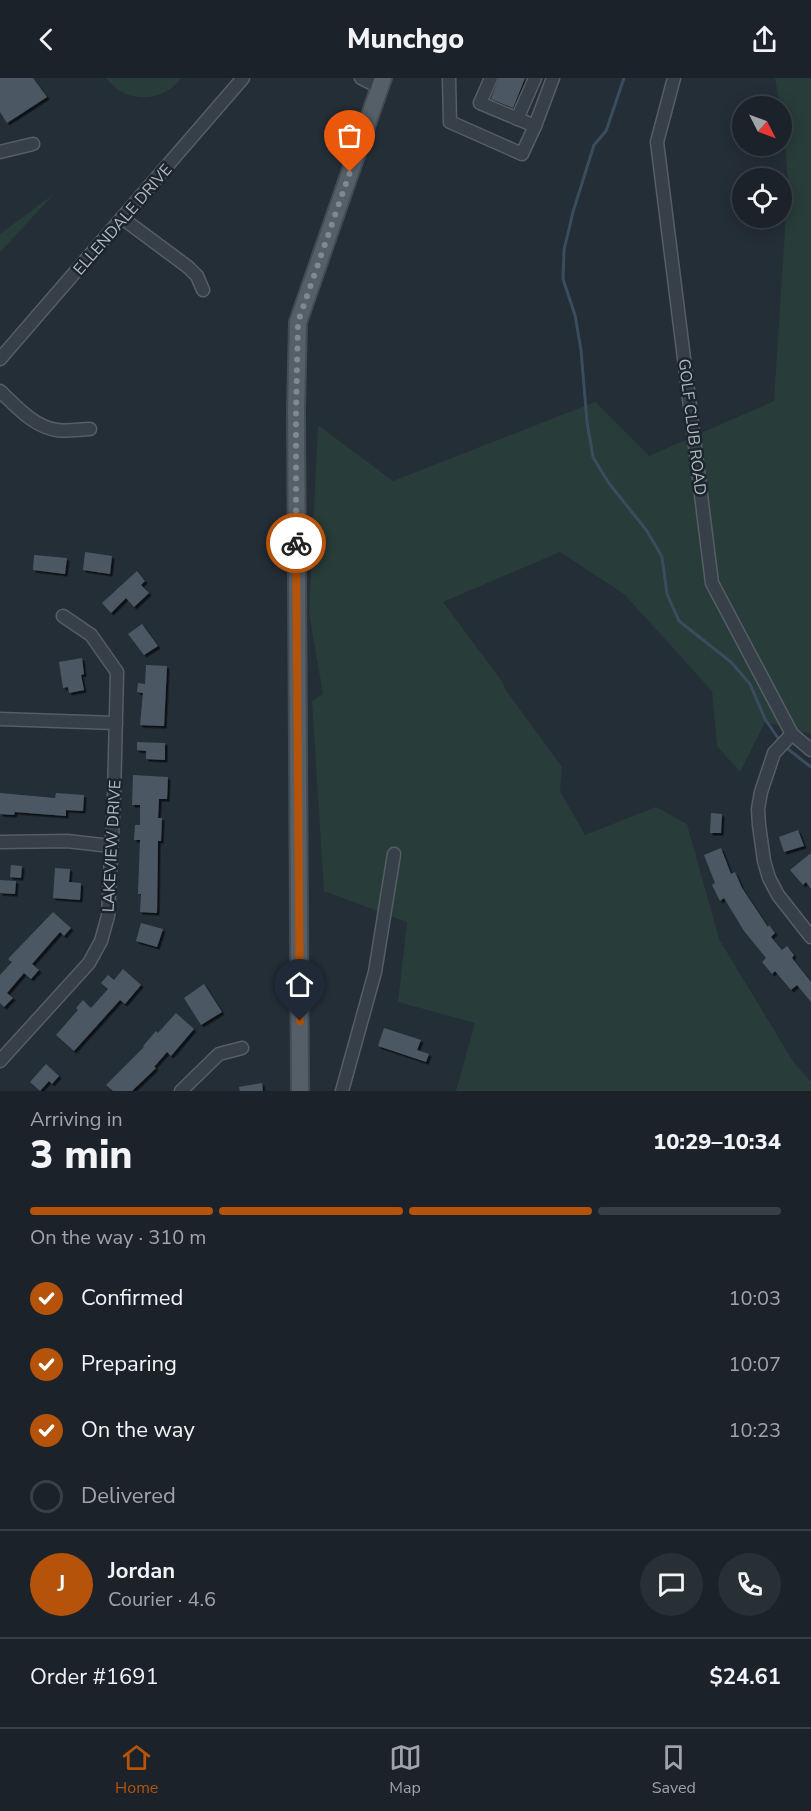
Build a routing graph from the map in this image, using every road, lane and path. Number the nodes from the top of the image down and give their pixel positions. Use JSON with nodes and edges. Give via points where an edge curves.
{"nodes":[{"id":1,"x":243,"y":78,"type":"edge"},
{"id":2,"x":360,"y":78,"type":"edge"},
{"id":3,"x":449,"y":78,"type":"edge"},
{"id":4,"x":491,"y":78,"type":"edge"},
{"id":5,"x":535,"y":78,"type":"edge"},
{"id":6,"x":553,"y":78,"type":"edge"},
{"id":7,"x":674,"y":78,"type":"edge"},
{"id":8,"x":381,"y":82,"type":"edge"},
{"id":9,"x":517,"y":119,"type":"junction"},
{"id":10,"x":535,"y":126,"type":"junction"},
{"id":11,"x":33,"y":144,"type":"dead end"},
{"id":12,"x":0,"y":152,"type":"edge"},
{"id":13,"x":122,"y":218,"type":"junction"},
{"id":14,"x":203,"y":291,"type":"dead end"},
{"id":15,"x":0,"y":359,"type":"edge"},
{"id":16,"x":0,"y":391,"type":"edge"},
{"id":17,"x":90,"y":429,"type":"dead end"},
{"id":18,"x":63,"y":616,"type":"dead end"},
{"id":19,"x":0,"y":719,"type":"edge"},
{"id":20,"x":116,"y":723,"type":"junction"},
{"id":21,"x":788,"y":737,"type":"junction"},
{"id":22,"x":811,"y":750,"type":"edge"},
{"id":23,"x":0,"y":842,"type":"edge"},
{"id":24,"x":111,"y":846,"type":"junction"},
{"id":25,"x":394,"y":854,"type":"dead end"},
{"id":26,"x":811,"y":936,"type":"edge"},
{"id":27,"x":242,"y":1048,"type":"dead end"},
{"id":28,"x":0,"y":1061,"type":"edge"},
{"id":29,"x":339,"y":1090,"type":"edge"},
{"id":30,"x":180,"y":1091,"type":"edge"},
{"id":31,"x":300,"y":1091,"type":"edge"}],
"edges":[{"from":1,"to":13,"type":"street","name":"ELLENDALE DRIVE"},
{"from":2,"to":8,"type":"street"},
{"from":3,"to":10,"type":"street","via":[[450,122],[522,154]]},
{"from":4,"to":9,"type":"street","via":[[480,103]]},
{"from":5,"to":9,"type":"street"},
{"from":6,"to":10,"type":"street"},
{"from":7,"to":21,"type":"street","name":"GOLF CLUB ROAD","via":[[657,142],[712,583]]},
{"from":8,"to":31,"type":"main road","via":[[298,322]]},
{"from":9,"to":10,"type":"street"},
{"from":11,"to":12,"type":"street"},
{"from":13,"to":14,"type":"street","via":[[188,267]]},
{"from":13,"to":15,"type":"street","name":"ELLENDALE DRIVE"},
{"from":16,"to":17,"type":"street","via":[[41,424],[57,430]]},
{"from":18,"to":20,"type":"street","name":"LAKEVIEW DRIVE","via":[[91,635],[117,672]]},
{"from":19,"to":20,"type":"street"},
{"from":20,"to":24,"type":"street","name":"LAKEVIEW DRIVE"},
{"from":21,"to":22,"type":"street","name":"GOLF CLUB ROAD"},
{"from":21,"to":26,"type":"street","via":[[774,753],[761,792],[761,844],[778,895]]},
{"from":23,"to":24,"type":"street","via":[[67,841]]},
{"from":24,"to":28,"type":"street","name":"LAKEVIEW DRIVE","via":[[108,916],[101,940],[89,963]]},
{"from":25,"to":29,"type":"street","via":[[375,972]]},
{"from":27,"to":30,"type":"street","via":[[219,1054]]}]}
